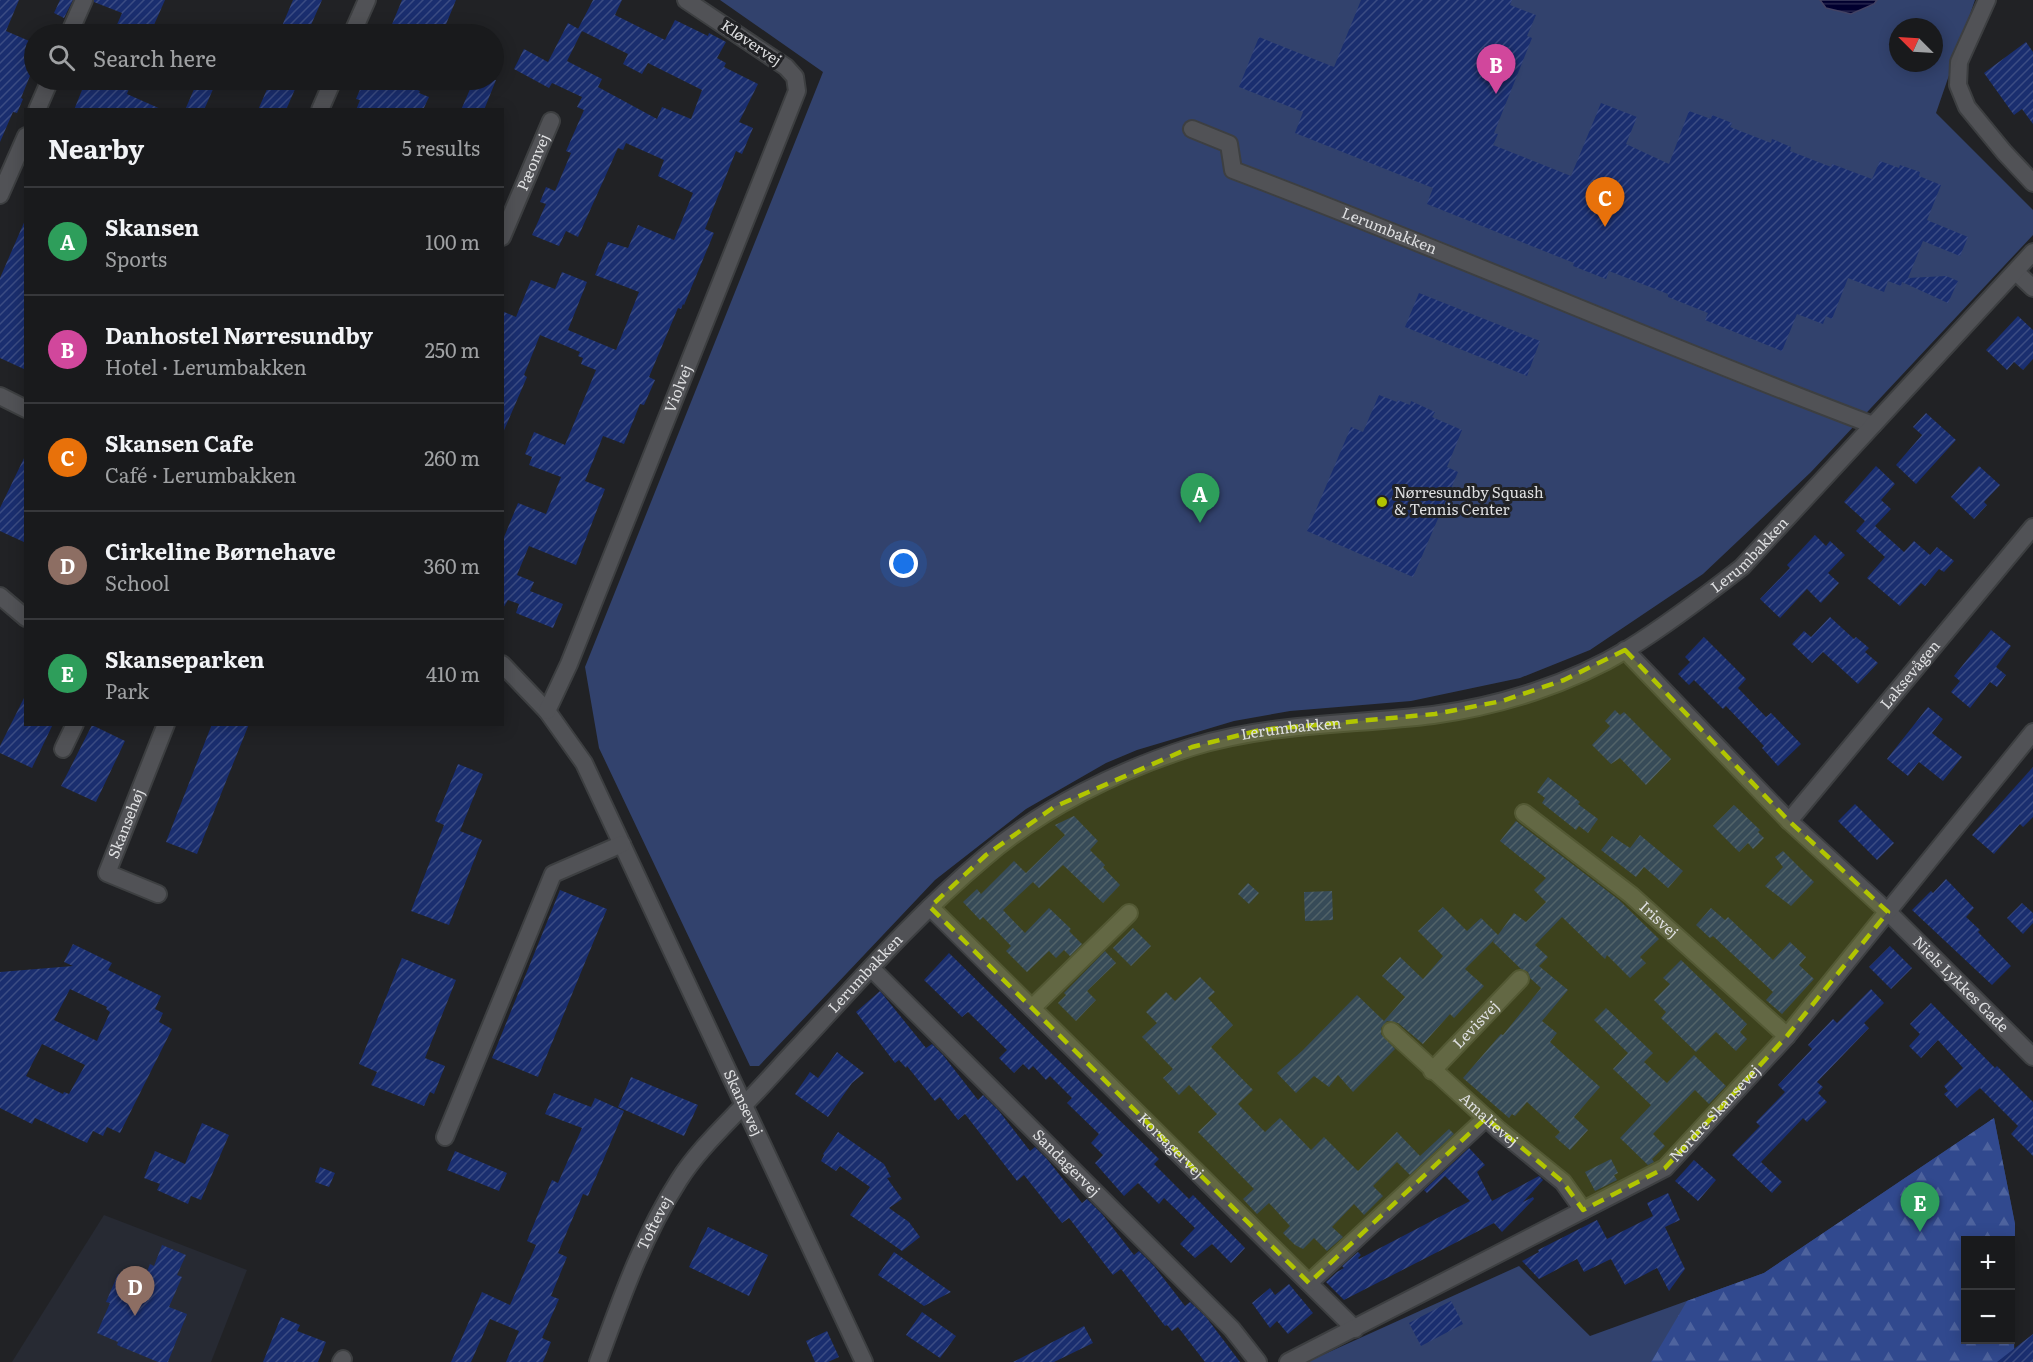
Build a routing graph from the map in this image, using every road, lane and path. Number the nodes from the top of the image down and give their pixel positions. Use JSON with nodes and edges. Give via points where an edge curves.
{"nodes":[{"id":1,"x":84,"y":0,"type":"edge"},
{"id":2,"x":367,"y":0,"type":"edge"},
{"id":3,"x":686,"y":0,"type":"edge"},
{"id":4,"x":1988,"y":0,"type":"edge"},
{"id":5,"x":73,"y":24,"type":"edge"},
{"id":6,"x":356,"y":24,"type":"edge"},
{"id":7,"x":786,"y":67,"type":"joint"},
{"id":8,"x":46,"y":90,"type":"edge"},
{"id":9,"x":329,"y":90,"type":"edge"},
{"id":10,"x":38,"y":108,"type":"edge"},
{"id":11,"x":321,"y":108,"type":"edge"},
{"id":12,"x":551,"y":122,"type":"dead end"},
{"id":13,"x":1192,"y":129,"type":"dead end"},
{"id":14,"x":24,"y":141,"type":"edge"},
{"id":15,"x":2033,"y":183,"type":"edge"},
{"id":16,"x":0,"y":195,"type":"edge"},
{"id":17,"x":504,"y":232,"type":"edge"},
{"id":18,"x":2033,"y":252,"type":"edge"},
{"id":19,"x":2016,"y":272,"type":"junction"},
{"id":20,"x":2033,"y":288,"type":"edge"},
{"id":21,"x":0,"y":396,"type":"edge"},
{"id":22,"x":24,"y":408,"type":"edge"},
{"id":23,"x":1873,"y":425,"type":"junction"},
{"id":24,"x":2033,"y":527,"type":"edge"},
{"id":25,"x":0,"y":596,"type":"edge"},
{"id":26,"x":24,"y":616,"type":"edge"},
{"id":27,"x":1625,"y":650,"type":"junction"},
{"id":28,"x":504,"y":666,"type":"edge"},
{"id":29,"x":547,"y":711,"type":"junction"},
{"id":30,"x":74,"y":726,"type":"edge"},
{"id":31,"x":165,"y":726,"type":"edge"},
{"id":32,"x":2031,"y":738,"type":"edge"},
{"id":33,"x":63,"y":748,"type":"dead end"},
{"id":34,"x":1524,"y":813,"type":"dead end"},
{"id":35,"x":1789,"y":821,"type":"junction"},
{"id":36,"x":622,"y":844,"type":"junction"},
{"id":37,"x":158,"y":894,"type":"dead end"},
{"id":38,"x":930,"y":907,"type":"junction"},
{"id":39,"x":1888,"y":912,"type":"junction"},
{"id":40,"x":1129,"y":913,"type":"dead end"},
{"id":41,"x":871,"y":968,"type":"junction"},
{"id":42,"x":1520,"y":979,"type":"dead end"},
{"id":43,"x":1032,"y":1008,"type":"junction"},
{"id":44,"x":1391,"y":1031,"type":"dead end"},
{"id":45,"x":1788,"y":1036,"type":"junction"},
{"id":46,"x":2033,"y":1057,"type":"edge"},
{"id":47,"x":1432,"y":1071,"type":"junction"},
{"id":48,"x":745,"y":1104,"type":"junction"},
{"id":49,"x":1486,"y":1118,"type":"junction"},
{"id":50,"x":445,"y":1137,"type":"dead end"},
{"id":51,"x":1583,"y":1210,"type":"junction"},
{"id":52,"x":1309,"y":1283,"type":"junction"},
{"id":53,"x":1355,"y":1329,"type":"junction"},
{"id":54,"x":598,"y":1362,"type":"edge"},
{"id":55,"x":864,"y":1362,"type":"edge"},
{"id":56,"x":1258,"y":1362,"type":"edge"},
{"id":57,"x":1288,"y":1362,"type":"edge"}],
"edges":[{"from":1,"to":5,"type":"street"},
{"from":2,"to":6,"type":"street"},
{"from":3,"to":7,"type":"street","name":"Kløvervej"},
{"from":4,"to":15,"type":"street","via":[[1959,62],[1958,85],[1966,107]]},
{"from":7,"to":29,"type":"street","name":"Violvej","via":[[795,77],[797,91]]},
{"from":8,"to":10,"type":"street"},
{"from":9,"to":11,"type":"street"},
{"from":12,"to":17,"type":"street","name":"Pæonvej"},
{"from":13,"to":23,"type":"street","name":"Lerumbakken","via":[[1229,144],[1233,170]]},
{"from":14,"to":16,"type":"street"},
{"from":18,"to":19,"type":"street","name":"Lerumbakken"},
{"from":19,"to":20,"type":"street"},
{"from":19,"to":23,"type":"street","name":"Lerumbakken"},
{"from":21,"to":22,"type":"street"},
{"from":23,"to":27,"type":"street","name":"Lerumbakken","via":[[1742,567],[1690,608]]},
{"from":24,"to":35,"type":"street","name":"Laksevågen"},
{"from":25,"to":26,"type":"street"},
{"from":27,"to":35,"type":"street"},
{"from":27,"to":38,"type":"street","name":"Lerumbakken","via":[[1564,681],[1502,701],[1435,714],[1260,730],[1192,747],[1127,771],[1054,807],[986,855]]},
{"from":28,"to":29,"type":"street","name":"Skansevej"},
{"from":29,"to":36,"type":"street","name":"Skansevej","via":[[584,763]]},
{"from":30,"to":33,"type":"street"},
{"from":31,"to":37,"type":"street","name":"Skansehøj","via":[[107,873]]},
{"from":32,"to":39,"type":"street","name":"Nordre Skansevej"},
{"from":34,"to":45,"type":"street","name":"Irisvej","via":[[1632,895]]},
{"from":35,"to":39,"type":"street"},
{"from":36,"to":48,"type":"street","name":"Skansevej"},
{"from":36,"to":50,"type":"street","via":[[553,874]]},
{"from":38,"to":41,"type":"street","name":"Lerumbakken"},
{"from":38,"to":43,"type":"street","name":"Korsagervej"},
{"from":39,"to":45,"type":"street","name":"Nordre Skansevej"},
{"from":39,"to":46,"type":"street","name":"Niels Lykkes Gade"},
{"from":40,"to":43,"type":"street"},
{"from":41,"to":48,"type":"street","name":"Lerumbakken"},
{"from":41,"to":56,"type":"street","name":"Sandagervej","via":[[1232,1329]]},
{"from":42,"to":47,"type":"street","name":"Levisvej"},
{"from":43,"to":52,"type":"street","name":"Korsagervej"},
{"from":44,"to":47,"type":"street","name":"Amalievej"},
{"from":45,"to":51,"type":"street","name":"Nordre Skansevej","via":[[1665,1168]]},
{"from":47,"to":49,"type":"street","name":"Amalievej"},
{"from":48,"to":54,"type":"street","name":"Toftevej","via":[[681,1177],[660,1212],[637,1258]]},
{"from":48,"to":55,"type":"street","name":"Skansevej"},
{"from":49,"to":51,"type":"street","name":"Amalievej","via":[[1563,1182]]},
{"from":49,"to":52,"type":"street"},
{"from":51,"to":53,"type":"street","name":"Nordre Skansevej"},
{"from":52,"to":53,"type":"street","name":"Korsagervej"},
{"from":53,"to":57,"type":"street","name":"Nordre Skansevej"}]}
